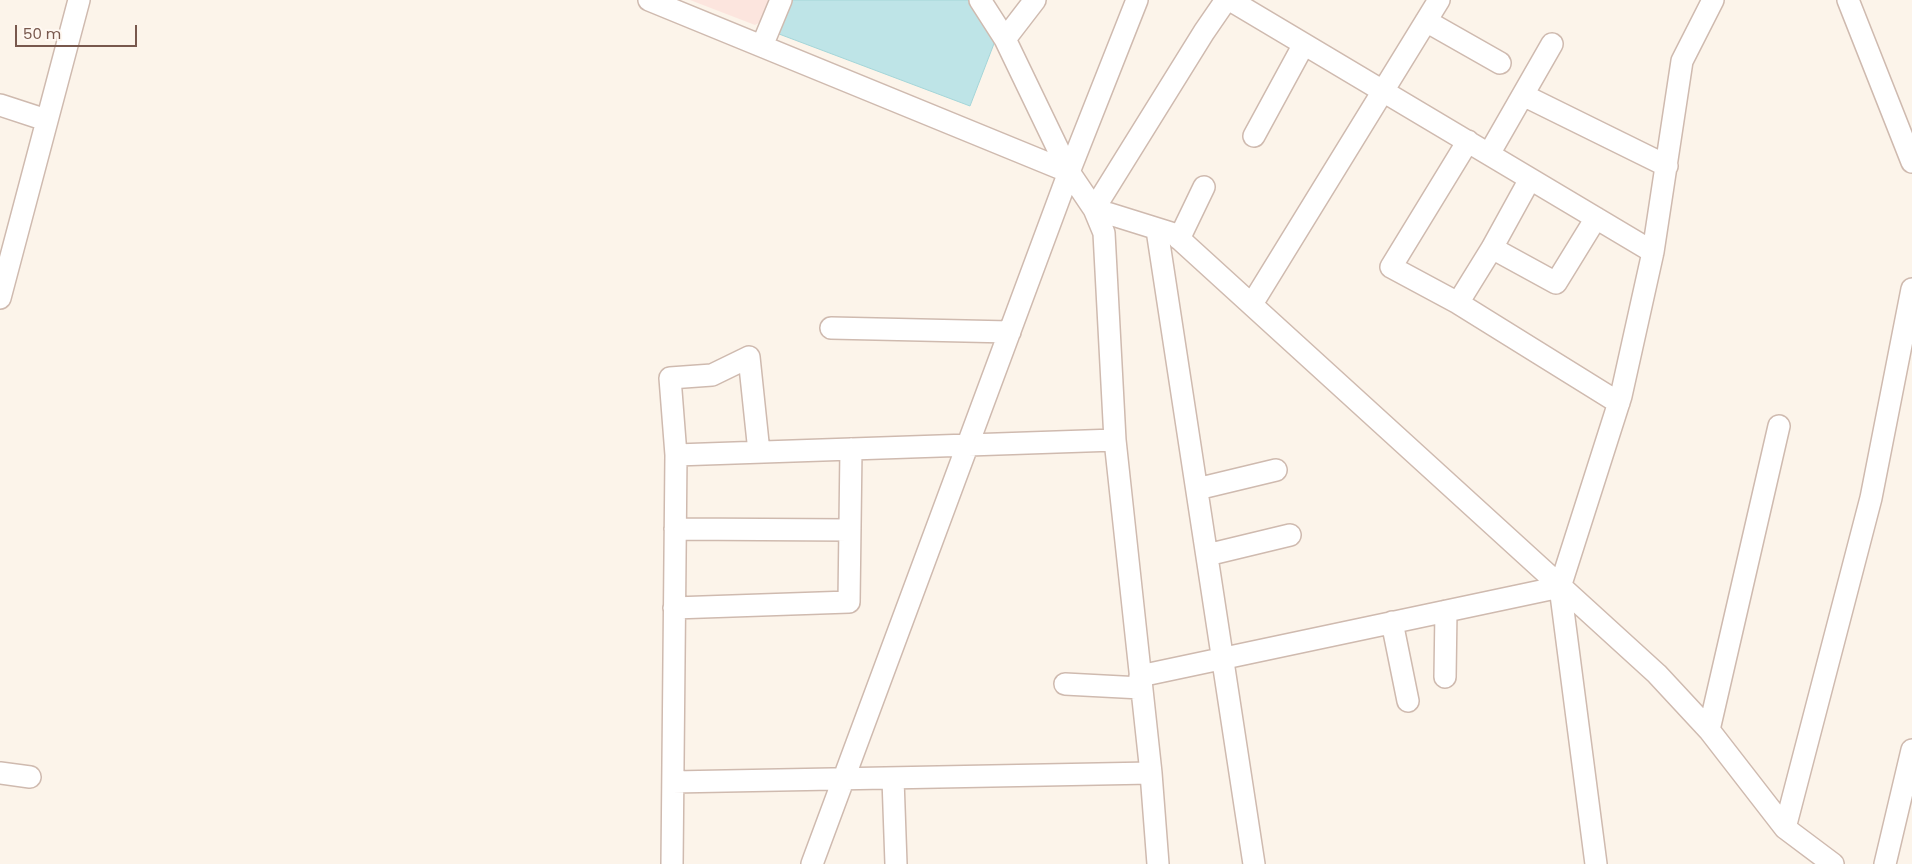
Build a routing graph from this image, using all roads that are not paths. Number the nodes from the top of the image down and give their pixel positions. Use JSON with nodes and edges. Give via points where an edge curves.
{"nodes":[{"id":1,"x":78,"y":0,"type":"edge"},
{"id":2,"x":649,"y":0,"type":"edge"},
{"id":3,"x":781,"y":0,"type":"edge"},
{"id":4,"x":980,"y":0,"type":"edge"},
{"id":5,"x":1034,"y":0,"type":"edge"},
{"id":6,"x":1137,"y":0,"type":"edge"},
{"id":7,"x":1226,"y":0,"type":"edge"},
{"id":8,"x":1230,"y":0,"type":"edge"},
{"id":9,"x":1439,"y":0,"type":"edge"},
{"id":10,"x":1713,"y":0,"type":"edge"},
{"id":11,"x":1848,"y":0,"type":"edge"},
{"id":12,"x":1426,"y":21,"type":"junction"},
{"id":13,"x":1005,"y":39,"type":"junction"},
{"id":14,"x":1304,"y":44,"type":"junction"},
{"id":15,"x":1552,"y":44,"type":"dead end"},
{"id":16,"x":762,"y":46,"type":"junction"},
{"id":17,"x":1500,"y":63,"type":"dead end"},
{"id":18,"x":1384,"y":92,"type":"junction"},
{"id":19,"x":1523,"y":95,"type":"junction"},
{"id":20,"x":0,"y":105,"type":"edge"},
{"id":21,"x":46,"y":120,"type":"junction"},
{"id":22,"x":1254,"y":136,"type":"dead end"},
{"id":23,"x":1468,"y":141,"type":"junction"},
{"id":24,"x":1489,"y":154,"type":"junction"},
{"id":25,"x":1912,"y":162,"type":"edge"},
{"id":26,"x":1667,"y":166,"type":"junction"},
{"id":27,"x":1069,"y":172,"type":"junction"},
{"id":28,"x":1530,"y":178,"type":"junction"},
{"id":29,"x":1204,"y":187,"type":"dead end"},
{"id":30,"x":1094,"y":209,"type":"junction"},
{"id":31,"x":1596,"y":218,"type":"junction"},
{"id":32,"x":1157,"y":230,"type":"junction"},
{"id":33,"x":1179,"y":239,"type":"junction"},
{"id":34,"x":1492,"y":248,"type":"junction"},
{"id":35,"x":1653,"y":252,"type":"junction"},
{"id":36,"x":4,"y":268,"type":"edge"},
{"id":37,"x":1912,"y":289,"type":"edge"},
{"id":38,"x":0,"y":298,"type":"edge"},
{"id":39,"x":1458,"y":303,"type":"junction"},
{"id":40,"x":1252,"y":304,"type":"junction"},
{"id":41,"x":831,"y":328,"type":"dead end"},
{"id":42,"x":1010,"y":332,"type":"junction"},
{"id":43,"x":1619,"y":403,"type":"junction"},
{"id":44,"x":1779,"y":426,"type":"dead end"},
{"id":45,"x":1115,"y":440,"type":"junction"},
{"id":46,"x":969,"y":445,"type":"junction"},
{"id":47,"x":851,"y":449,"type":"junction"},
{"id":48,"x":759,"y":452,"type":"junction"},
{"id":49,"x":676,"y":455,"type":"junction"},
{"id":50,"x":1276,"y":470,"type":"dead end"},
{"id":51,"x":1197,"y":489,"type":"junction"},
{"id":52,"x":675,"y":529,"type":"junction"},
{"id":53,"x":850,"y":530,"type":"junction"},
{"id":54,"x":1290,"y":535,"type":"dead end"},
{"id":55,"x":1207,"y":555,"type":"junction"},
{"id":56,"x":1560,"y":587,"type":"junction"},
{"id":57,"x":674,"y":608,"type":"junction"},
{"id":58,"x":1446,"y":611,"type":"junction"},
{"id":59,"x":1392,"y":622,"type":"junction"},
{"id":60,"x":1223,"y":658,"type":"junction"},
{"id":61,"x":1445,"y":677,"type":"dead end"},
{"id":62,"x":1141,"y":682,"type":"junction"},
{"id":63,"x":1065,"y":684,"type":"dead end"},
{"id":64,"x":1408,"y":701,"type":"dead end"},
{"id":65,"x":1709,"y":730,"type":"junction"},
{"id":66,"x":1912,"y":750,"type":"edge"},
{"id":67,"x":1151,"y":773,"type":"junction"},
{"id":68,"x":0,"y":774,"type":"edge"},
{"id":69,"x":30,"y":777,"type":"dead end"},
{"id":70,"x":893,"y":779,"type":"junction"},
{"id":71,"x":845,"y":780,"type":"junction"},
{"id":72,"x":673,"y":782,"type":"junction"},
{"id":73,"x":1784,"y":828,"type":"junction"},
{"id":74,"x":672,"y":864,"type":"edge"},
{"id":75,"x":812,"y":864,"type":"edge"},
{"id":76,"x":896,"y":864,"type":"edge"},
{"id":77,"x":1158,"y":864,"type":"edge"},
{"id":78,"x":1254,"y":864,"type":"edge"},
{"id":79,"x":1596,"y":864,"type":"edge"},
{"id":80,"x":1833,"y":864,"type":"edge"},
{"id":81,"x":1885,"y":864,"type":"edge"}],
"edges":[{"from":1,"to":21,"type":"street"},
{"from":2,"to":16,"type":"street"},
{"from":3,"to":16,"type":"street"},
{"from":4,"to":13,"type":"street"},
{"from":5,"to":13,"type":"street"},
{"from":6,"to":27,"type":"street"},
{"from":7,"to":30,"type":"street"},
{"from":8,"to":14,"type":"street"},
{"from":9,"to":12,"type":"street"},
{"from":10,"to":26,"type":"street","via":[[1682,61]]},
{"from":11,"to":25,"type":"street"},
{"from":12,"to":17,"type":"street"},
{"from":12,"to":18,"type":"street"},
{"from":13,"to":27,"type":"street"},
{"from":14,"to":18,"type":"street"},
{"from":14,"to":22,"type":"street"},
{"from":15,"to":19,"type":"street"},
{"from":16,"to":27,"type":"street"},
{"from":18,"to":23,"type":"street"},
{"from":18,"to":40,"type":"street","via":[[1339,159]]},
{"from":19,"to":24,"type":"street"},
{"from":19,"to":26,"type":"street"},
{"from":20,"to":21,"type":"street"},
{"from":21,"to":36,"type":"street"},
{"from":23,"to":24,"type":"street"},
{"from":23,"to":39,"type":"street","via":[[1391,267]]},
{"from":24,"to":28,"type":"street"},
{"from":26,"to":35,"type":"street"},
{"from":27,"to":30,"type":"street"},
{"from":27,"to":42,"type":"street"},
{"from":28,"to":31,"type":"street"},
{"from":28,"to":34,"type":"street"},
{"from":29,"to":33,"type":"street"},
{"from":30,"to":32,"type":"street"},
{"from":30,"to":45,"type":"street","via":[[1104,233]]},
{"from":31,"to":34,"type":"street","via":[[1556,283]]},
{"from":31,"to":35,"type":"street"},
{"from":32,"to":33,"type":"street","via":[[1174,234]]},
{"from":32,"to":51,"type":"street"},
{"from":33,"to":40,"type":"street"},
{"from":34,"to":39,"type":"street"},
{"from":35,"to":43,"type":"street"},
{"from":36,"to":38,"type":"street"},
{"from":37,"to":73,"type":"street","via":[[1871,498]]},
{"from":39,"to":43,"type":"street"},
{"from":40,"to":56,"type":"street"},
{"from":41,"to":42,"type":"street"},
{"from":42,"to":46,"type":"street"},
{"from":43,"to":56,"type":"street"},
{"from":44,"to":65,"type":"street"},
{"from":45,"to":46,"type":"street"},
{"from":45,"to":62,"type":"street"},
{"from":46,"to":47,"type":"street"},
{"from":46,"to":71,"type":"street"},
{"from":47,"to":48,"type":"street"},
{"from":47,"to":53,"type":"street"},
{"from":48,"to":49,"type":"street"},
{"from":48,"to":49,"type":"street","via":[[749,357],[712,375],[670,378]]},
{"from":49,"to":52,"type":"street"},
{"from":50,"to":51,"type":"street"},
{"from":51,"to":55,"type":"street"},
{"from":52,"to":53,"type":"street"},
{"from":52,"to":57,"type":"street"},
{"from":53,"to":57,"type":"street","via":[[848,602]]},
{"from":54,"to":55,"type":"street"},
{"from":55,"to":60,"type":"street"},
{"from":56,"to":58,"type":"street"},
{"from":56,"to":65,"type":"street","via":[[1657,674]]},
{"from":56,"to":79,"type":"street"},
{"from":57,"to":72,"type":"street"},
{"from":58,"to":59,"type":"street"},
{"from":58,"to":61,"type":"street"},
{"from":59,"to":60,"type":"street"},
{"from":59,"to":64,"type":"street"},
{"from":60,"to":62,"type":"street"},
{"from":60,"to":78,"type":"street"},
{"from":62,"to":63,"type":"street"},
{"from":62,"to":67,"type":"street"},
{"from":65,"to":73,"type":"street"},
{"from":66,"to":81,"type":"street"},
{"from":67,"to":70,"type":"street"},
{"from":67,"to":77,"type":"street"},
{"from":68,"to":69,"type":"street"},
{"from":70,"to":71,"type":"street"},
{"from":70,"to":76,"type":"street"},
{"from":71,"to":72,"type":"street"},
{"from":71,"to":75,"type":"street"},
{"from":72,"to":74,"type":"street"},
{"from":73,"to":80,"type":"street"}]}
